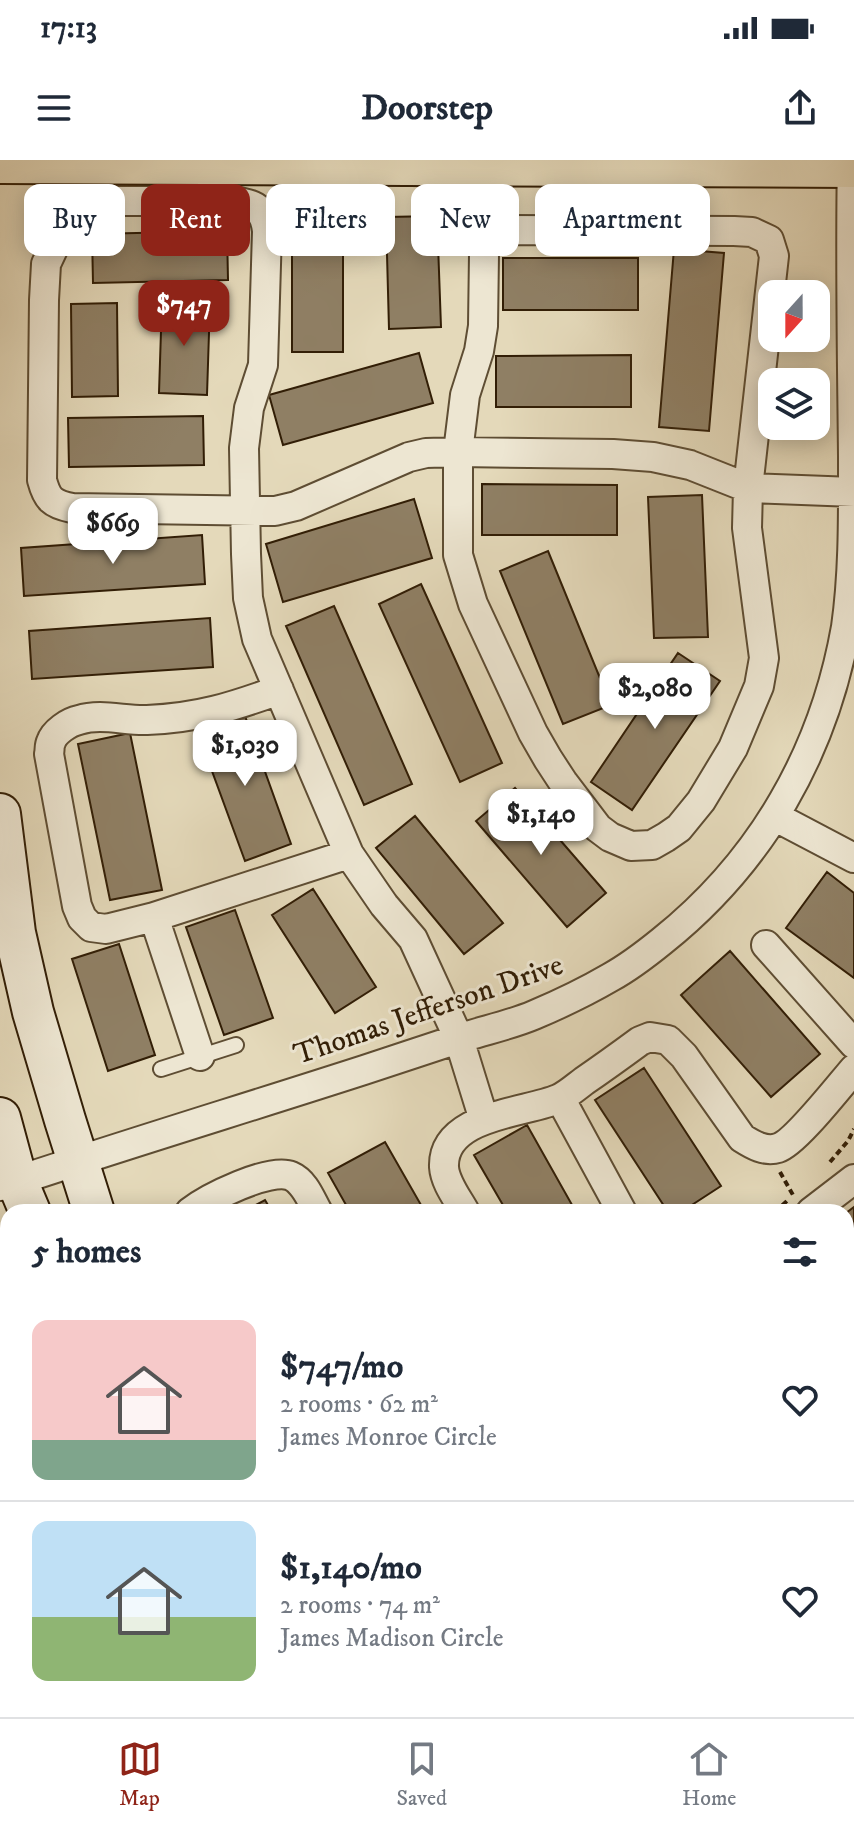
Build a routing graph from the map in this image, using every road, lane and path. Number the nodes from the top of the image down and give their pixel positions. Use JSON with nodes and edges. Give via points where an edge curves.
{"nodes":[{"id":1,"x":0,"y":161,"type":"edge"},
{"id":2,"x":853,"y":163,"type":"edge"},
{"id":3,"x":458,"y":452,"type":"junction"},
{"id":4,"x":748,"y":488,"type":"junction"},
{"id":5,"x":853,"y":492,"type":"edge"},
{"id":6,"x":245,"y":509,"type":"junction"},
{"id":7,"x":279,"y":690,"type":"junction"},
{"id":8,"x":0,"y":814,"type":"edge"},
{"id":9,"x":774,"y":816,"type":"junction"},
{"id":10,"x":349,"y":854,"type":"junction"},
{"id":11,"x":854,"y":858,"type":"edge"},
{"id":12,"x":154,"y":917,"type":"junction"},
{"id":13,"x":766,"y":945,"type":"dead end"},
{"id":14,"x":459,"y":1039,"type":"junction"},
{"id":15,"x":854,"y":1044,"type":"edge"},
{"id":16,"x":236,"y":1045,"type":"dead end"},
{"id":17,"x":200,"y":1056,"type":"junction"},
{"id":18,"x":161,"y":1069,"type":"dead end"},
{"id":19,"x":854,"y":1069,"type":"edge"},
{"id":20,"x":560,"y":1098,"type":"junction"},
{"id":21,"x":0,"y":1118,"type":"edge"},
{"id":22,"x":484,"y":1120,"type":"junction"},
{"id":23,"x":79,"y":1159,"type":"junction"},
{"id":24,"x":779,"y":1170,"type":"dead end"},
{"id":25,"x":854,"y":1179,"type":"edge"},
{"id":26,"x":16,"y":1193,"type":"edge"},
{"id":27,"x":92,"y":1204,"type":"edge"},
{"id":28,"x":203,"y":1204,"type":"edge"},
{"id":29,"x":314,"y":1204,"type":"edge"},
{"id":30,"x":461,"y":1204,"type":"edge"},
{"id":31,"x":618,"y":1204,"type":"edge"},
{"id":32,"x":803,"y":1204,"type":"edge"},
{"id":33,"x":819,"y":1204,"type":"edge"}],
"edges":[{"from":1,"to":2,"type":"main road"},
{"from":2,"to":5,"type":"street","name":"Thomas Jefferson Drive"},
{"from":3,"to":4,"type":"street","via":[[653,457]]},
{"from":3,"to":4,"type":"street","via":[[465,395],[483,326],[486,241],[508,230],[752,232],[769,240],[774,256]]},
{"from":3,"to":4,"type":"street","via":[[458,555],[473,604],[533,733],[563,782],[598,828],[631,846],[652,845],[666,837],[701,801],[733,748],[759,686],[764,658],[747,528]]},
{"from":3,"to":6,"type":"street","via":[[409,457],[296,506]]},
{"from":4,"to":5,"type":"street"},
{"from":5,"to":9,"type":"street","name":"Thomas Jefferson Drive","via":[[852,581],[838,666],[810,748]]},
{"from":6,"to":6,"type":"street","via":[[244,448],[249,408],[263,365],[265,218],[247,203],[228,201],[108,201],[82,212],[62,230],[46,264],[46,495],[72,508]]},
{"from":6,"to":7,"type":"street","via":[[248,598],[257,639]]},
{"from":7,"to":10,"type":"street"},
{"from":7,"to":12,"type":"street","via":[[187,717],[78,720],[51,739],[49,754],[82,918],[91,927],[106,929]]},
{"from":8,"to":23,"type":"street","via":[[18,946]]},
{"from":9,"to":11,"type":"street"},
{"from":9,"to":14,"type":"street","name":"Thomas Jefferson Drive","via":[[716,893],[648,952],[612,977],[533,1015]]},
{"from":10,"to":12,"type":"street"},
{"from":10,"to":14,"type":"street","via":[[413,939]]},
{"from":12,"to":17,"type":"street"},
{"from":13,"to":15,"type":"street"},
{"from":14,"to":22,"type":"street"},
{"from":14,"to":23,"type":"street","name":"Thomas Jefferson Drive"},
{"from":16,"to":17,"type":"lane"},
{"from":17,"to":18,"type":"lane"},
{"from":19,"to":20,"type":"street","via":[[794,1137],[771,1149],[742,1138],[668,1040],[640,1041]]},
{"from":20,"to":22,"type":"street"},
{"from":20,"to":31,"type":"street"},
{"from":21,"to":26,"type":"street"},
{"from":22,"to":30,"type":"street","via":[[466,1128],[447,1152],[444,1168]]},
{"from":23,"to":26,"type":"street","name":"Thomas Jefferson Drive"},
{"from":23,"to":27,"type":"street"},
{"from":24,"to":32,"type":"path"},
{"from":25,"to":33,"type":"street"},
{"from":28,"to":29,"type":"street","via":[[269,1176],[290,1175]]}]}
